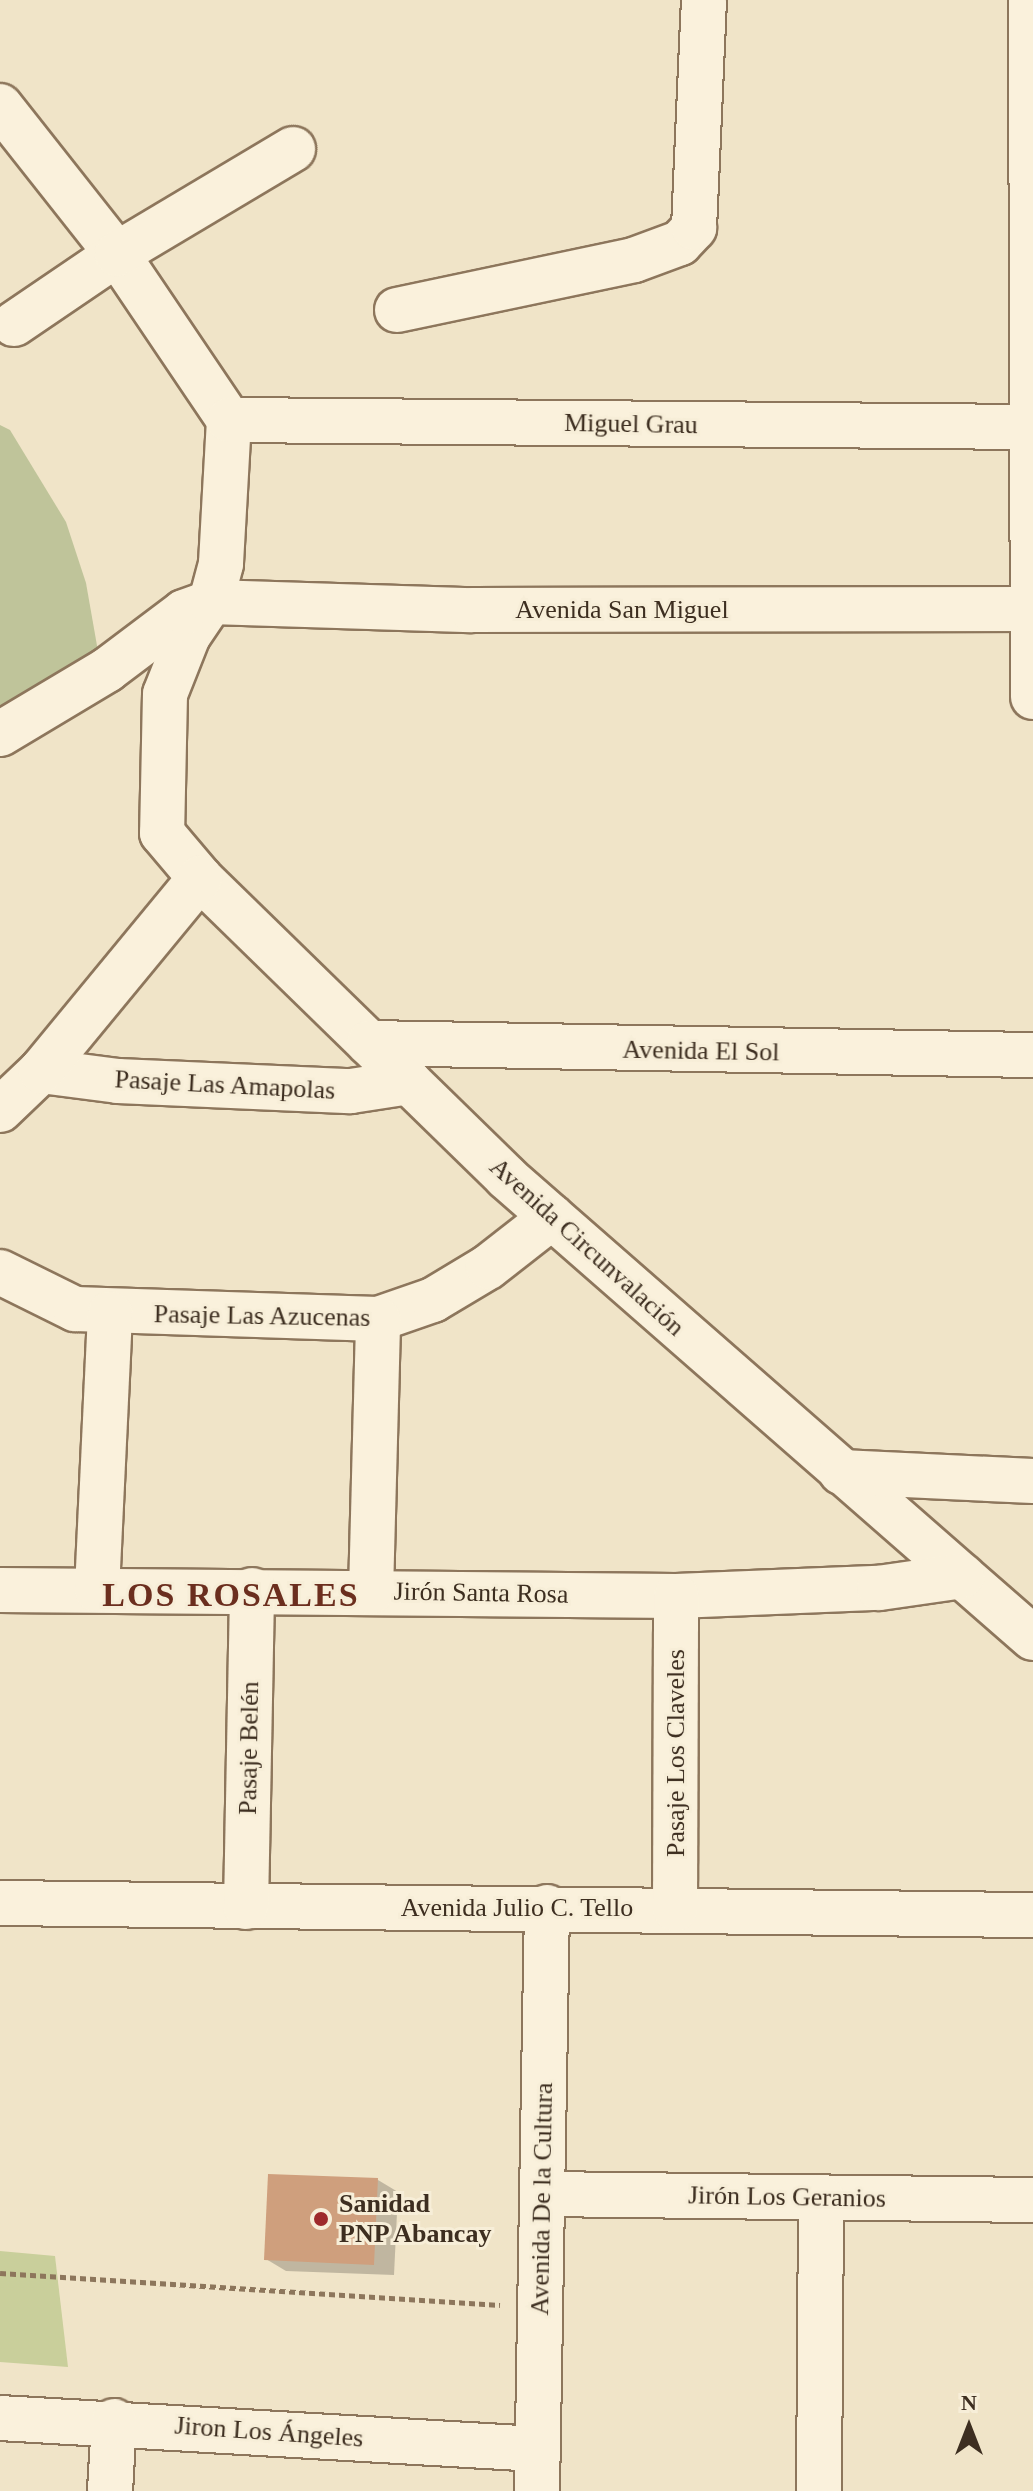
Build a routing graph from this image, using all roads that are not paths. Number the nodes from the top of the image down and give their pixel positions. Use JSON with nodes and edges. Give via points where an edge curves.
{"nodes":[{"id":1,"x":704,"y":0,"type":"edge"},
{"id":2,"x":1031,"y":0,"type":"edge"},
{"id":3,"x":0,"y":106,"type":"edge"},
{"id":4,"x":293,"y":149,"type":"dead end"},
{"id":5,"x":117,"y":254,"type":"junction"},
{"id":6,"x":1031,"y":298,"type":"edge"},
{"id":7,"x":397,"y":310,"type":"dead end"},
{"id":8,"x":14,"y":324,"type":"dead end"},
{"id":9,"x":229,"y":420,"type":"junction"},
{"id":10,"x":1032,"y":427,"type":"edge"},
{"id":11,"x":211,"y":602,"type":"junction"},
{"id":12,"x":1033,"y":609,"type":"edge"},
{"id":13,"x":1033,"y":697,"type":"edge"},
{"id":14,"x":0,"y":734,"type":"edge"},
{"id":15,"x":200,"y":878,"type":"junction"},
{"id":16,"x":369,"y":1043,"type":"junction"},
{"id":17,"x":1033,"y":1055,"type":"edge"},
{"id":18,"x":41,"y":1071,"type":"junction"},
{"id":19,"x":409,"y":1082,"type":"junction"},
{"id":20,"x":0,"y":1110,"type":"edge"},
{"id":21,"x":552,"y":1217,"type":"junction"},
{"id":22,"x":0,"y":1272,"type":"edge"},
{"id":23,"x":110,"y":1313,"type":"junction"},
{"id":24,"x":378,"y":1319,"type":"junction"},
{"id":25,"x":841,"y":1472,"type":"junction"},
{"id":26,"x":1033,"y":1481,"type":"edge"},
{"id":27,"x":962,"y":1576,"type":"junction"},
{"id":28,"x":0,"y":1590,"type":"edge"},
{"id":29,"x":97,"y":1590,"type":"junction"},
{"id":30,"x":252,"y":1590,"type":"junction"},
{"id":31,"x":371,"y":1592,"type":"junction"},
{"id":32,"x":676,"y":1596,"type":"junction"},
{"id":33,"x":1033,"y":1638,"type":"edge"},
{"id":34,"x":0,"y":1903,"type":"edge"},
{"id":35,"x":246,"y":1907,"type":"junction"},
{"id":36,"x":547,"y":1907,"type":"junction"},
{"id":37,"x":675,"y":1909,"type":"junction"},
{"id":38,"x":1033,"y":1915,"type":"edge"},
{"id":39,"x":542,"y":2194,"type":"junction"},
{"id":40,"x":821,"y":2197,"type":"junction"},
{"id":41,"x":1033,"y":2200,"type":"edge"},
{"id":42,"x":0,"y":2418,"type":"edge"},
{"id":43,"x":114,"y":2421,"type":"junction"},
{"id":44,"x":538,"y":2470,"type":"edge"},
{"id":45,"x":110,"y":2491,"type":"edge"},
{"id":46,"x":819,"y":2491,"type":"edge"}],
"edges":[{"from":1,"to":7,"type":"street","via":[[694,228],[680,243],[634,260]]},
{"from":2,"to":6,"type":"street"},
{"from":3,"to":5,"type":"street"},
{"from":4,"to":5,"type":"street"},
{"from":5,"to":8,"type":"street"},
{"from":5,"to":9,"type":"street"},
{"from":6,"to":10,"type":"street"},
{"from":9,"to":10,"type":"street","name":"Miguel Grau"},
{"from":9,"to":11,"type":"street","via":[[221,564]]},
{"from":10,"to":12,"type":"street"},
{"from":11,"to":12,"type":"street","name":"Avenida San Miguel","via":[[472,610]]},
{"from":11,"to":14,"type":"street","via":[[184,612],[107,670]]},
{"from":11,"to":15,"type":"street","name":"Avenida Circunvalación","via":[[174,663],[165,694],[162,833]]},
{"from":12,"to":13,"type":"street"},
{"from":15,"to":16,"type":"street","name":"Avenida Circunvalación"},
{"from":15,"to":18,"type":"street"},
{"from":16,"to":17,"type":"street","name":"Avenida El Sol"},
{"from":16,"to":19,"type":"street","name":"Avenida Circunvalación"},
{"from":18,"to":19,"type":"street","name":"Pasaje Las Amapolas","via":[[118,1081],[351,1091]]},
{"from":18,"to":20,"type":"street"},
{"from":19,"to":21,"type":"street","name":"Avenida Circunvalación"},
{"from":21,"to":24,"type":"street","name":"Pasaje Las Azucenas","via":[[488,1267],[433,1300]]},
{"from":21,"to":25,"type":"street","name":"Avenida Circunvalación"},
{"from":22,"to":23,"type":"street","name":"Pasaje Las Azucenas","via":[[75,1309]]},
{"from":23,"to":24,"type":"street","name":"Pasaje Las Azucenas"},
{"from":23,"to":29,"type":"street"},
{"from":24,"to":31,"type":"street"},
{"from":25,"to":26,"type":"street"},
{"from":25,"to":27,"type":"street","name":"Avenida Circunvalación"},
{"from":27,"to":32,"type":"street","name":"Jirón Santa Rosa","via":[[879,1588]]},
{"from":27,"to":33,"type":"street","name":"Avenida Circunvalación"},
{"from":28,"to":29,"type":"street","name":"Jirón Santa Rosa"},
{"from":29,"to":30,"type":"street","name":"Jirón Santa Rosa"},
{"from":30,"to":31,"type":"street","name":"Jirón Santa Rosa"},
{"from":30,"to":35,"type":"street","name":"Pasaje Belén"},
{"from":31,"to":32,"type":"street","name":"Jirón Santa Rosa"},
{"from":32,"to":37,"type":"street","name":"Pasaje Los Claveles"},
{"from":34,"to":35,"type":"street","name":"Avenida Julio C. Tello"},
{"from":35,"to":36,"type":"street","name":"Avenida Julio C. Tello"},
{"from":36,"to":37,"type":"street","name":"Avenida Julio C. Tello"},
{"from":36,"to":39,"type":"street","name":"Avenida De la Cultura"},
{"from":37,"to":38,"type":"street","name":"Avenida Julio C. Tello"},
{"from":39,"to":40,"type":"street","name":"Jirón Los Geranios"},
{"from":39,"to":44,"type":"street","name":"Avenida De la Cultura"},
{"from":40,"to":41,"type":"street","name":"Jirón Los Geranios"},
{"from":40,"to":46,"type":"street"},
{"from":42,"to":43,"type":"street","name":"Jiron Los Ángeles"},
{"from":43,"to":44,"type":"street","name":"Jiron Los Ángeles"},
{"from":43,"to":45,"type":"street"}]}
